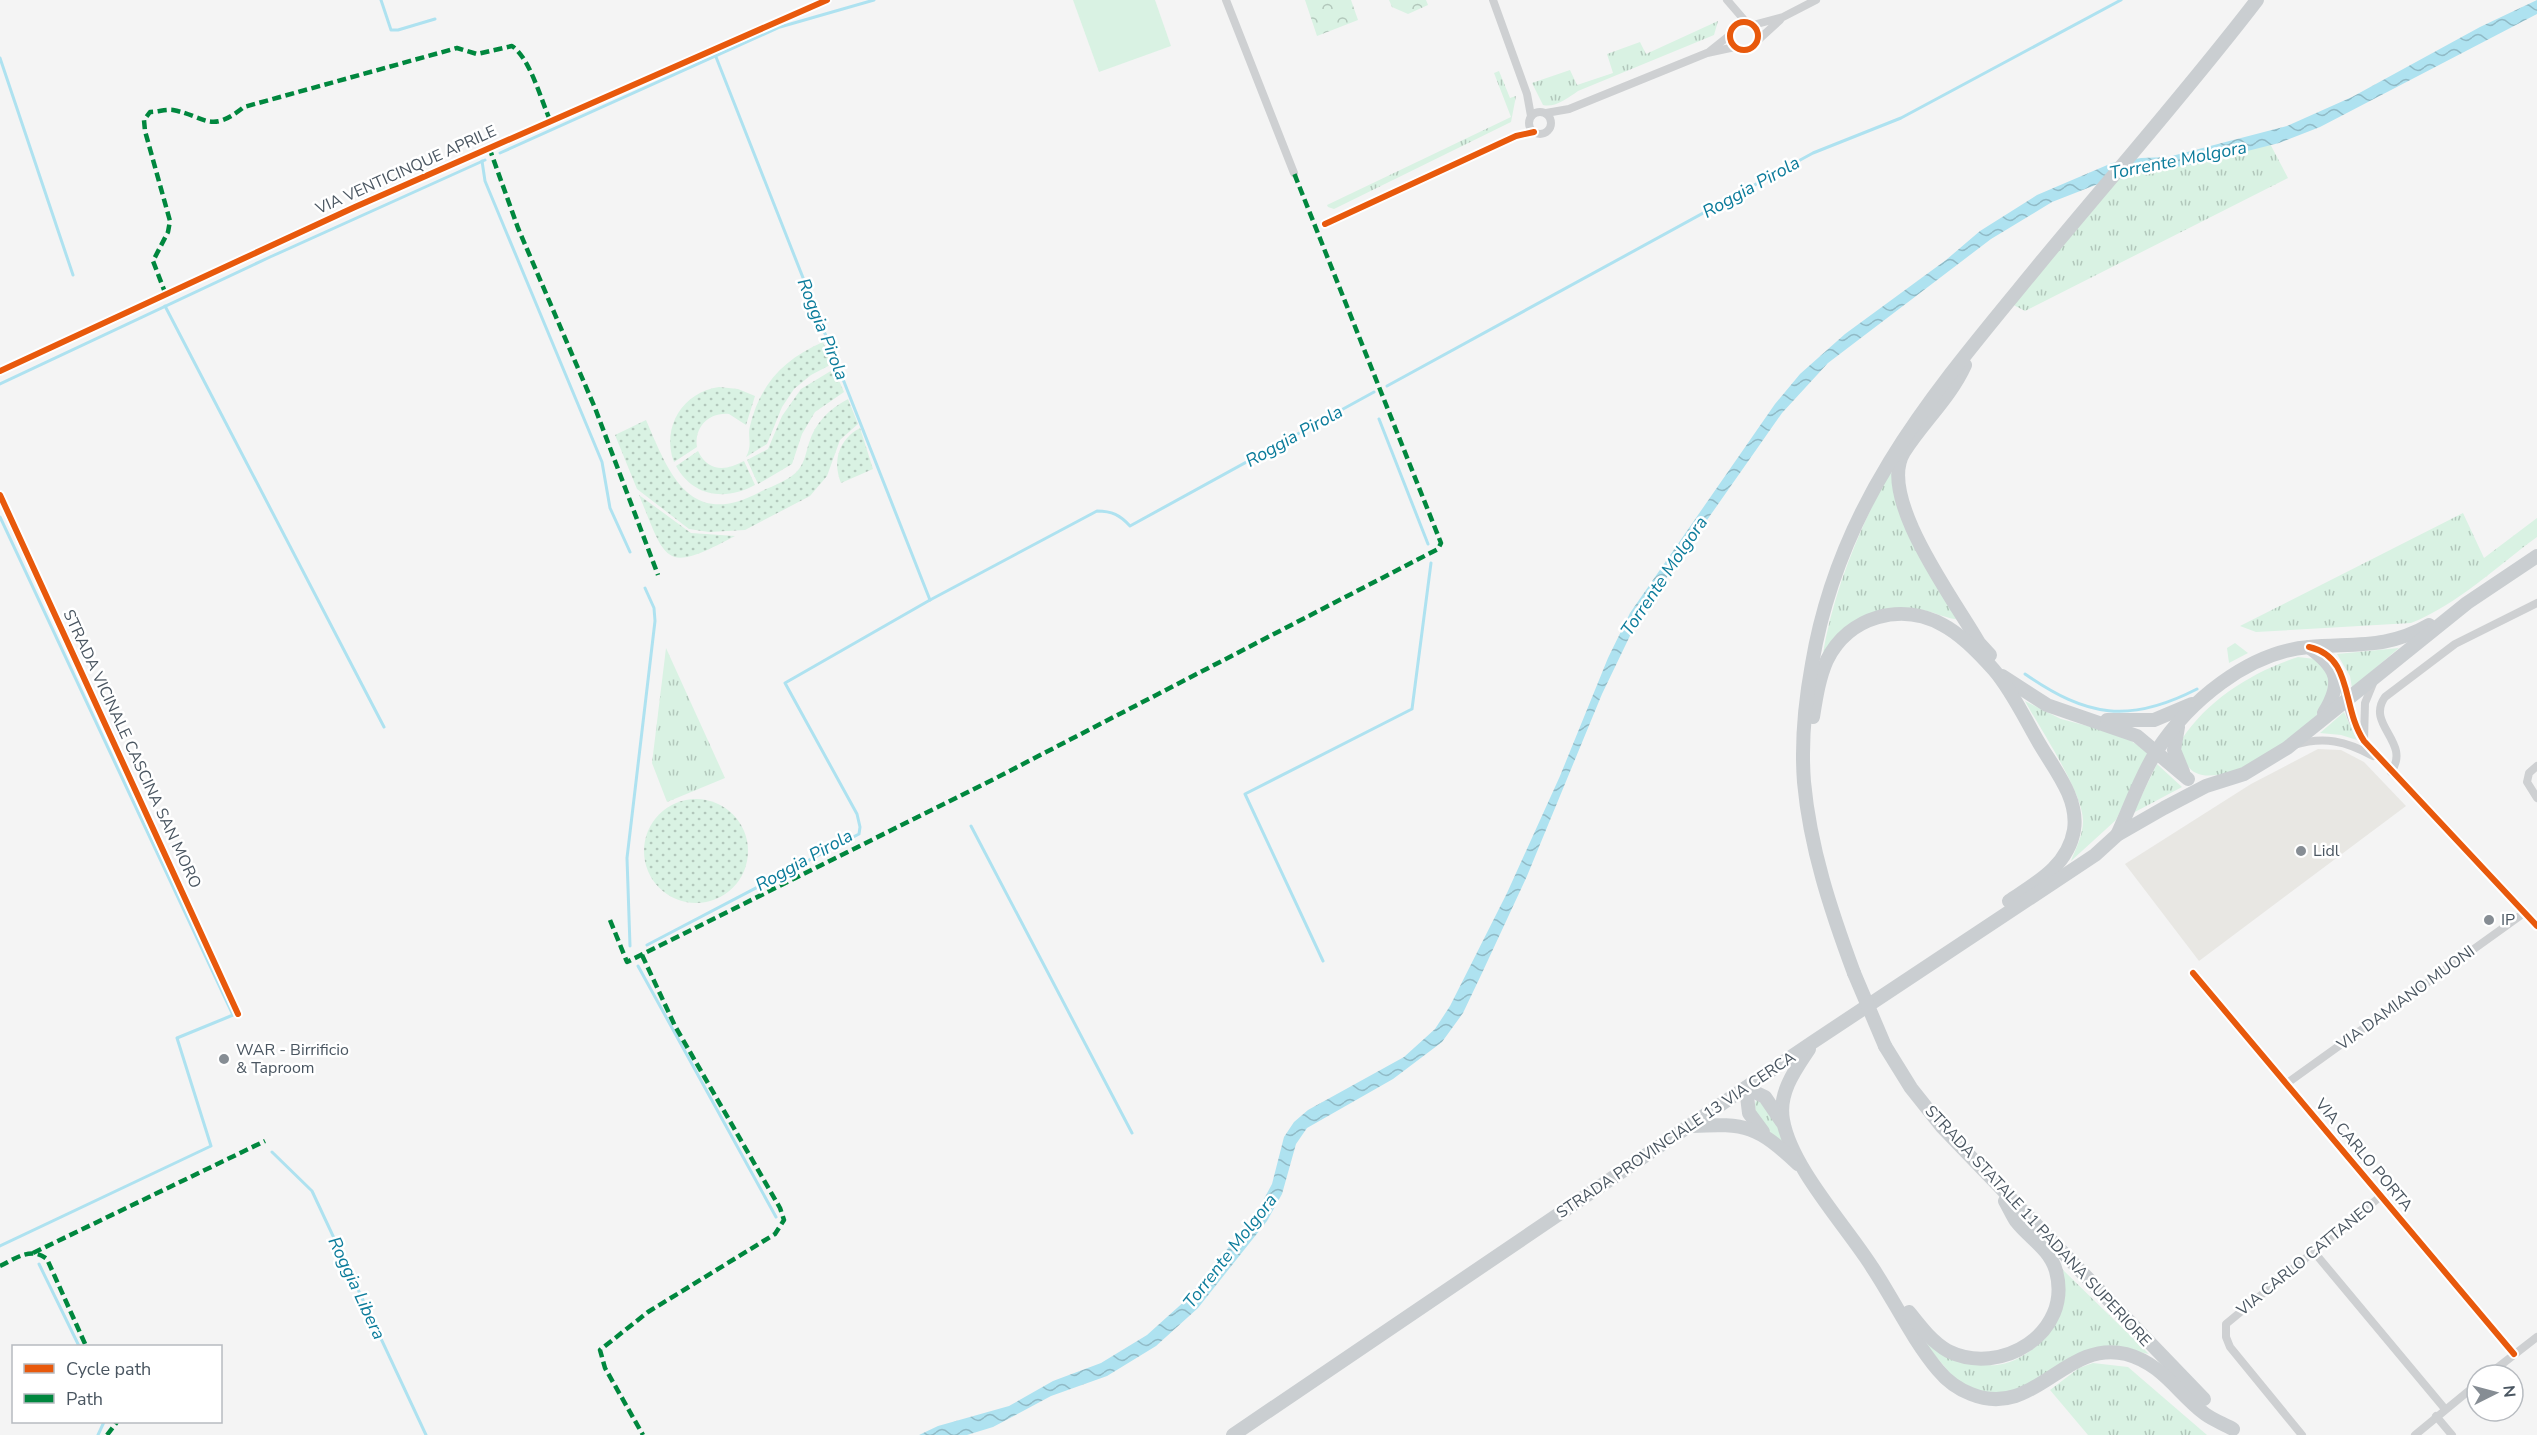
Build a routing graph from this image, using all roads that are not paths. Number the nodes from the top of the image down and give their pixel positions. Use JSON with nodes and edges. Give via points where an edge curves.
{"nodes":[{"id":1,"x":827,"y":0,"type":"edge"},
{"id":2,"x":1226,"y":0,"type":"edge"},
{"id":3,"x":1493,"y":0,"type":"edge"},
{"id":4,"x":1816,"y":0,"type":"edge"},
{"id":5,"x":2257,"y":0,"type":"edge"},
{"id":6,"x":1727,"y":2,"type":"edge"},
{"id":7,"x":1783,"y":17,"type":"junction"},
{"id":8,"x":1749,"y":23,"type":"junction"},
{"id":9,"x":1731,"y":32,"type":"junction"},
{"id":10,"x":1757,"y":41,"type":"junction"},
{"id":11,"x":1736,"y":47,"type":"junction"},
{"id":12,"x":1707,"y":53,"type":"junction"},
{"id":13,"x":1527,"y":94,"type":"junction"},
{"id":14,"x":1569,"y":109,"type":"junction"},
{"id":15,"x":1544,"y":113,"type":"junction"},
{"id":16,"x":1551,"y":123,"type":"junction"},
{"id":17,"x":1532,"y":124,"type":"junction"},
{"id":18,"x":1294,"y":173,"type":"dead end"},
{"id":19,"x":1325,"y":224,"type":"dead end"},
{"id":20,"x":1974,"y":344,"type":"junction"},
{"id":21,"x":0,"y":371,"type":"edge"},
{"id":22,"x":0,"y":495,"type":"edge"},
{"id":23,"x":2537,"y":556,"type":"edge"},
{"id":24,"x":2467,"y":603,"type":"junction"},
{"id":25,"x":2537,"y":603,"type":"edge"},
{"id":26,"x":2309,"y":647,"type":"junction"},
{"id":27,"x":2381,"y":670,"type":"junction"},
{"id":28,"x":1995,"y":671,"type":"junction"},
{"id":29,"x":2016,"y":686,"type":"junction"},
{"id":30,"x":2202,"y":699,"type":"junction"},
{"id":31,"x":2347,"y":699,"type":"junction"},
{"id":32,"x":2086,"y":718,"type":"junction"},
{"id":33,"x":2320,"y":720,"type":"junction"},
{"id":34,"x":2180,"y":721,"type":"junction"},
{"id":35,"x":2364,"y":741,"type":"junction"},
{"id":36,"x":2287,"y":748,"type":"junction"},
{"id":37,"x":2155,"y":753,"type":"junction"},
{"id":38,"x":2379,"y":759,"type":"junction"},
{"id":39,"x":2537,"y":766,"type":"edge"},
{"id":40,"x":2391,"y":772,"type":"junction"},
{"id":41,"x":1804,"y":773,"type":"junction"},
{"id":42,"x":2188,"y":779,"type":"junction"},
{"id":43,"x":2206,"y":786,"type":"junction"},
{"id":44,"x":2537,"y":798,"type":"edge"},
{"id":45,"x":2117,"y":835,"type":"junction"},
{"id":46,"x":2524,"y":913,"type":"junction"},
{"id":47,"x":2537,"y":926,"type":"edge"},
{"id":48,"x":1923,"y":969,"type":"junction"},
{"id":49,"x":2193,"y":973,"type":"dead end"},
{"id":50,"x":238,"y":1014,"type":"dead end"},
{"id":51,"x":1813,"y":1042,"type":"junction"},
{"id":52,"x":2286,"y":1084,"type":"junction"},
{"id":53,"x":1746,"y":1088,"type":"junction"},
{"id":54,"x":1690,"y":1126,"type":"junction"},
{"id":55,"x":1785,"y":1129,"type":"junction"},
{"id":56,"x":1771,"y":1140,"type":"junction"},
{"id":57,"x":1804,"y":1169,"type":"junction"},
{"id":58,"x":1995,"y":1184,"type":"junction"},
{"id":59,"x":2381,"y":1197,"type":"junction"},
{"id":60,"x":2314,"y":1252,"type":"junction"},
{"id":61,"x":1872,"y":1266,"type":"junction"},
{"id":62,"x":2537,"y":1337,"type":"edge"},
{"id":63,"x":2514,"y":1354,"type":"junction"},
{"id":64,"x":2503,"y":1363,"type":"edge"},
{"id":65,"x":2465,"y":1393,"type":"edge"},
{"id":66,"x":2445,"y":1409,"type":"junction"},
{"id":67,"x":2436,"y":1416,"type":"junction"},
{"id":68,"x":2236,"y":1432,"type":"edge"},
{"id":69,"x":1233,"y":1435,"type":"edge"},
{"id":70,"x":2301,"y":1435,"type":"edge"},
{"id":71,"x":2415,"y":1435,"type":"edge"},
{"id":72,"x":2452,"y":1435,"type":"edge"}],
"edges":[{"from":1,"to":21,"type":"street","name":"VIA VENTICINQUE APRILE","via":[[386,193]]},
{"from":2,"to":18,"type":"street"},
{"from":3,"to":13,"type":"street"},
{"from":4,"to":7,"type":"street"},
{"from":5,"to":20,"type":"main road","name":"STRADA STATALE 11 PADANA SUPERIORE"},
{"from":6,"to":8,"type":"street"},
{"from":6,"to":9,"type":"street"},
{"from":7,"to":8,"type":"street"},
{"from":7,"to":10,"type":"street"},
{"from":8,"to":9,"type":"street","via":[[1739,23]]},
{"from":8,"to":10,"type":"street","via":[[1758,34]]},
{"from":9,"to":11,"type":"street"},
{"from":9,"to":12,"type":"street"},
{"from":10,"to":11,"type":"street","via":[[1748,50]]},
{"from":11,"to":12,"type":"street"},
{"from":12,"to":14,"type":"street"},
{"from":13,"to":15,"type":"street"},
{"from":13,"to":17,"type":"street"},
{"from":14,"to":15,"type":"street"},
{"from":14,"to":16,"type":"street"},
{"from":15,"to":16,"type":"street"},
{"from":15,"to":17,"type":"street"},
{"from":16,"to":17,"type":"street","via":[[1544,133]]},
{"from":17,"to":19,"type":"street","via":[[1516,136]]},
{"from":20,"to":29,"type":"main road","via":[[1957,382],[1903,453],[1899,490],[1905,514],[1923,549],[1979,643]]},
{"from":20,"to":41,"type":"main road","name":"STRADA STATALE 11 PADANA SUPERIORE","via":[[1895,450],[1845,547],[1814,651],[1805,715]]},
{"from":22,"to":50,"type":"street","name":"STRADA VICINALE CASCINA SAN MORO"},
{"from":23,"to":24,"type":"main road","name":"STRADA PROVINCIALE 13 VIA CERCA"},
{"from":24,"to":26,"type":"main road","name":"STRADA PROVINCIALE 13 VIA CERCA","via":[[2397,639],[2358,646]]},
{"from":24,"to":27,"type":"main road","name":"STRADA PROVINCIALE 13 VIA CERCA"},
{"from":25,"to":40,"type":"street","via":[[2456,644],[2385,697],[2379,707],[2379,719],[2398,752]]},
{"from":26,"to":30,"type":"main road","name":"STRADA PROVINCIALE 13 VIA CERCA","via":[[2285,651],[2259,662]]},
{"from":26,"to":31,"type":"street","via":[[2334,659]]},
{"from":26,"to":33,"type":"main road","via":[[2328,663],[2336,680],[2331,702]]},
{"from":27,"to":31,"type":"main road","name":"STRADA PROVINCIALE 13 VIA CERCA"},
{"from":27,"to":35,"type":"street","via":[[2365,703]]},
{"from":28,"to":29,"type":"main road"},
{"from":28,"to":41,"type":"main road","via":[[1946,626],[1926,618],[1898,613],[1863,622],[1844,638],[1826,662]]},
{"from":28,"to":48,"type":"main road","via":[[2067,790],[2074,829],[2065,853],[2050,873],[1988,915]]},
{"from":29,"to":32,"type":"main road","via":[[2047,705]]},
{"from":30,"to":32,"type":"main road","via":[[2154,720]]},
{"from":30,"to":34,"type":"main road","name":"STRADA PROVINCIALE 13 VIA CERCA"},
{"from":31,"to":33,"type":"main road","name":"STRADA PROVINCIALE 13 VIA CERCA"},
{"from":31,"to":35,"type":"street"},
{"from":32,"to":37,"type":"main road","via":[[2137,736]]},
{"from":33,"to":36,"type":"main road","name":"STRADA PROVINCIALE 13 VIA CERCA"},
{"from":34,"to":37,"type":"main road","name":"STRADA PROVINCIALE 13 VIA CERCA"},
{"from":34,"to":42,"type":"main road","via":[[2174,750]]},
{"from":35,"to":38,"type":"street"},
{"from":36,"to":38,"type":"street","via":[[2329,739]]},
{"from":36,"to":43,"type":"main road","name":"STRADA PROVINCIALE 13 VIA CERCA","via":[[2244,774]]},
{"from":37,"to":42,"type":"main road"},
{"from":37,"to":45,"type":"main road","name":"STRADA PROVINCIALE 13 VIA CERCA"},
{"from":38,"to":40,"type":"street"},
{"from":39,"to":44,"type":"street","via":[[2527,777],[2527,785]]},
{"from":40,"to":46,"type":"street"},
{"from":41,"to":58,"type":"main road","name":"STRADA STATALE 11 PADANA SUPERIORE","bridge":true,"via":[[1820,869],[1854,973],[1885,1046],[1929,1112]]},
{"from":42,"to":43,"type":"main road"},
{"from":43,"to":45,"type":"main road","name":"STRADA PROVINCIALE 13 VIA CERCA"},
{"from":45,"to":48,"type":"main road","name":"STRADA PROVINCIALE 13 VIA CERCA","via":[[2095,855]]},
{"from":46,"to":47,"type":"street"},
{"from":46,"to":52,"type":"street","name":"VIA DAMIANO MUONI"},
{"from":48,"to":51,"type":"main road","name":"STRADA PROVINCIALE 13 VIA CERCA"},
{"from":49,"to":52,"type":"street","name":"VIA CARLO PORTA"},
{"from":51,"to":53,"type":"main road","name":"STRADA PROVINCIALE 13 VIA CERCA"},
{"from":51,"to":55,"type":"main road","via":[[1786,1090],[1782,1115]]},
{"from":52,"to":59,"type":"street","name":"VIA CARLO PORTA"},
{"from":53,"to":54,"type":"main road","name":"STRADA PROVINCIALE 13 VIA CERCA"},
{"from":53,"to":55,"type":"main road","via":[[1765,1097]]},
{"from":53,"to":56,"type":"main road","via":[[1751,1118]]},
{"from":54,"to":56,"type":"main road","via":[[1738,1125]]},
{"from":54,"to":69,"type":"main road","name":"STRADA PROVINCIALE 13 VIA CERCA"},
{"from":55,"to":57,"type":"main road"},
{"from":56,"to":57,"type":"main road"},
{"from":57,"to":61,"type":"main road"},
{"from":58,"to":61,"type":"main road","via":[[2017,1221],[2048,1254],[2056,1273],[2055,1309],[2032,1343],[1996,1359],[1950,1352],[1931,1338]]},
{"from":58,"to":68,"type":"main road","name":"STRADA STATALE 11 PADANA SUPERIORE"},
{"from":59,"to":60,"type":"street","name":"VIA CARLO CATTANEO"},
{"from":59,"to":63,"type":"street","name":"VIA CARLO PORTA"},
{"from":60,"to":66,"type":"street"},
{"from":60,"to":70,"type":"street","name":"VIA CARLO CATTANEO","via":[[2225,1328],[2230,1347]]},
{"from":61,"to":68,"type":"main road","via":[[1938,1370],[1969,1394],[1996,1399],[2019,1396],[2074,1361],[2117,1352],[2161,1370],[2205,1414]]},
{"from":62,"to":63,"type":"street"},
{"from":63,"to":64,"type":"street"},
{"from":65,"to":66,"type":"street"},
{"from":66,"to":67,"type":"street"},
{"from":67,"to":71,"type":"street"},
{"from":67,"to":72,"type":"street"}]}
